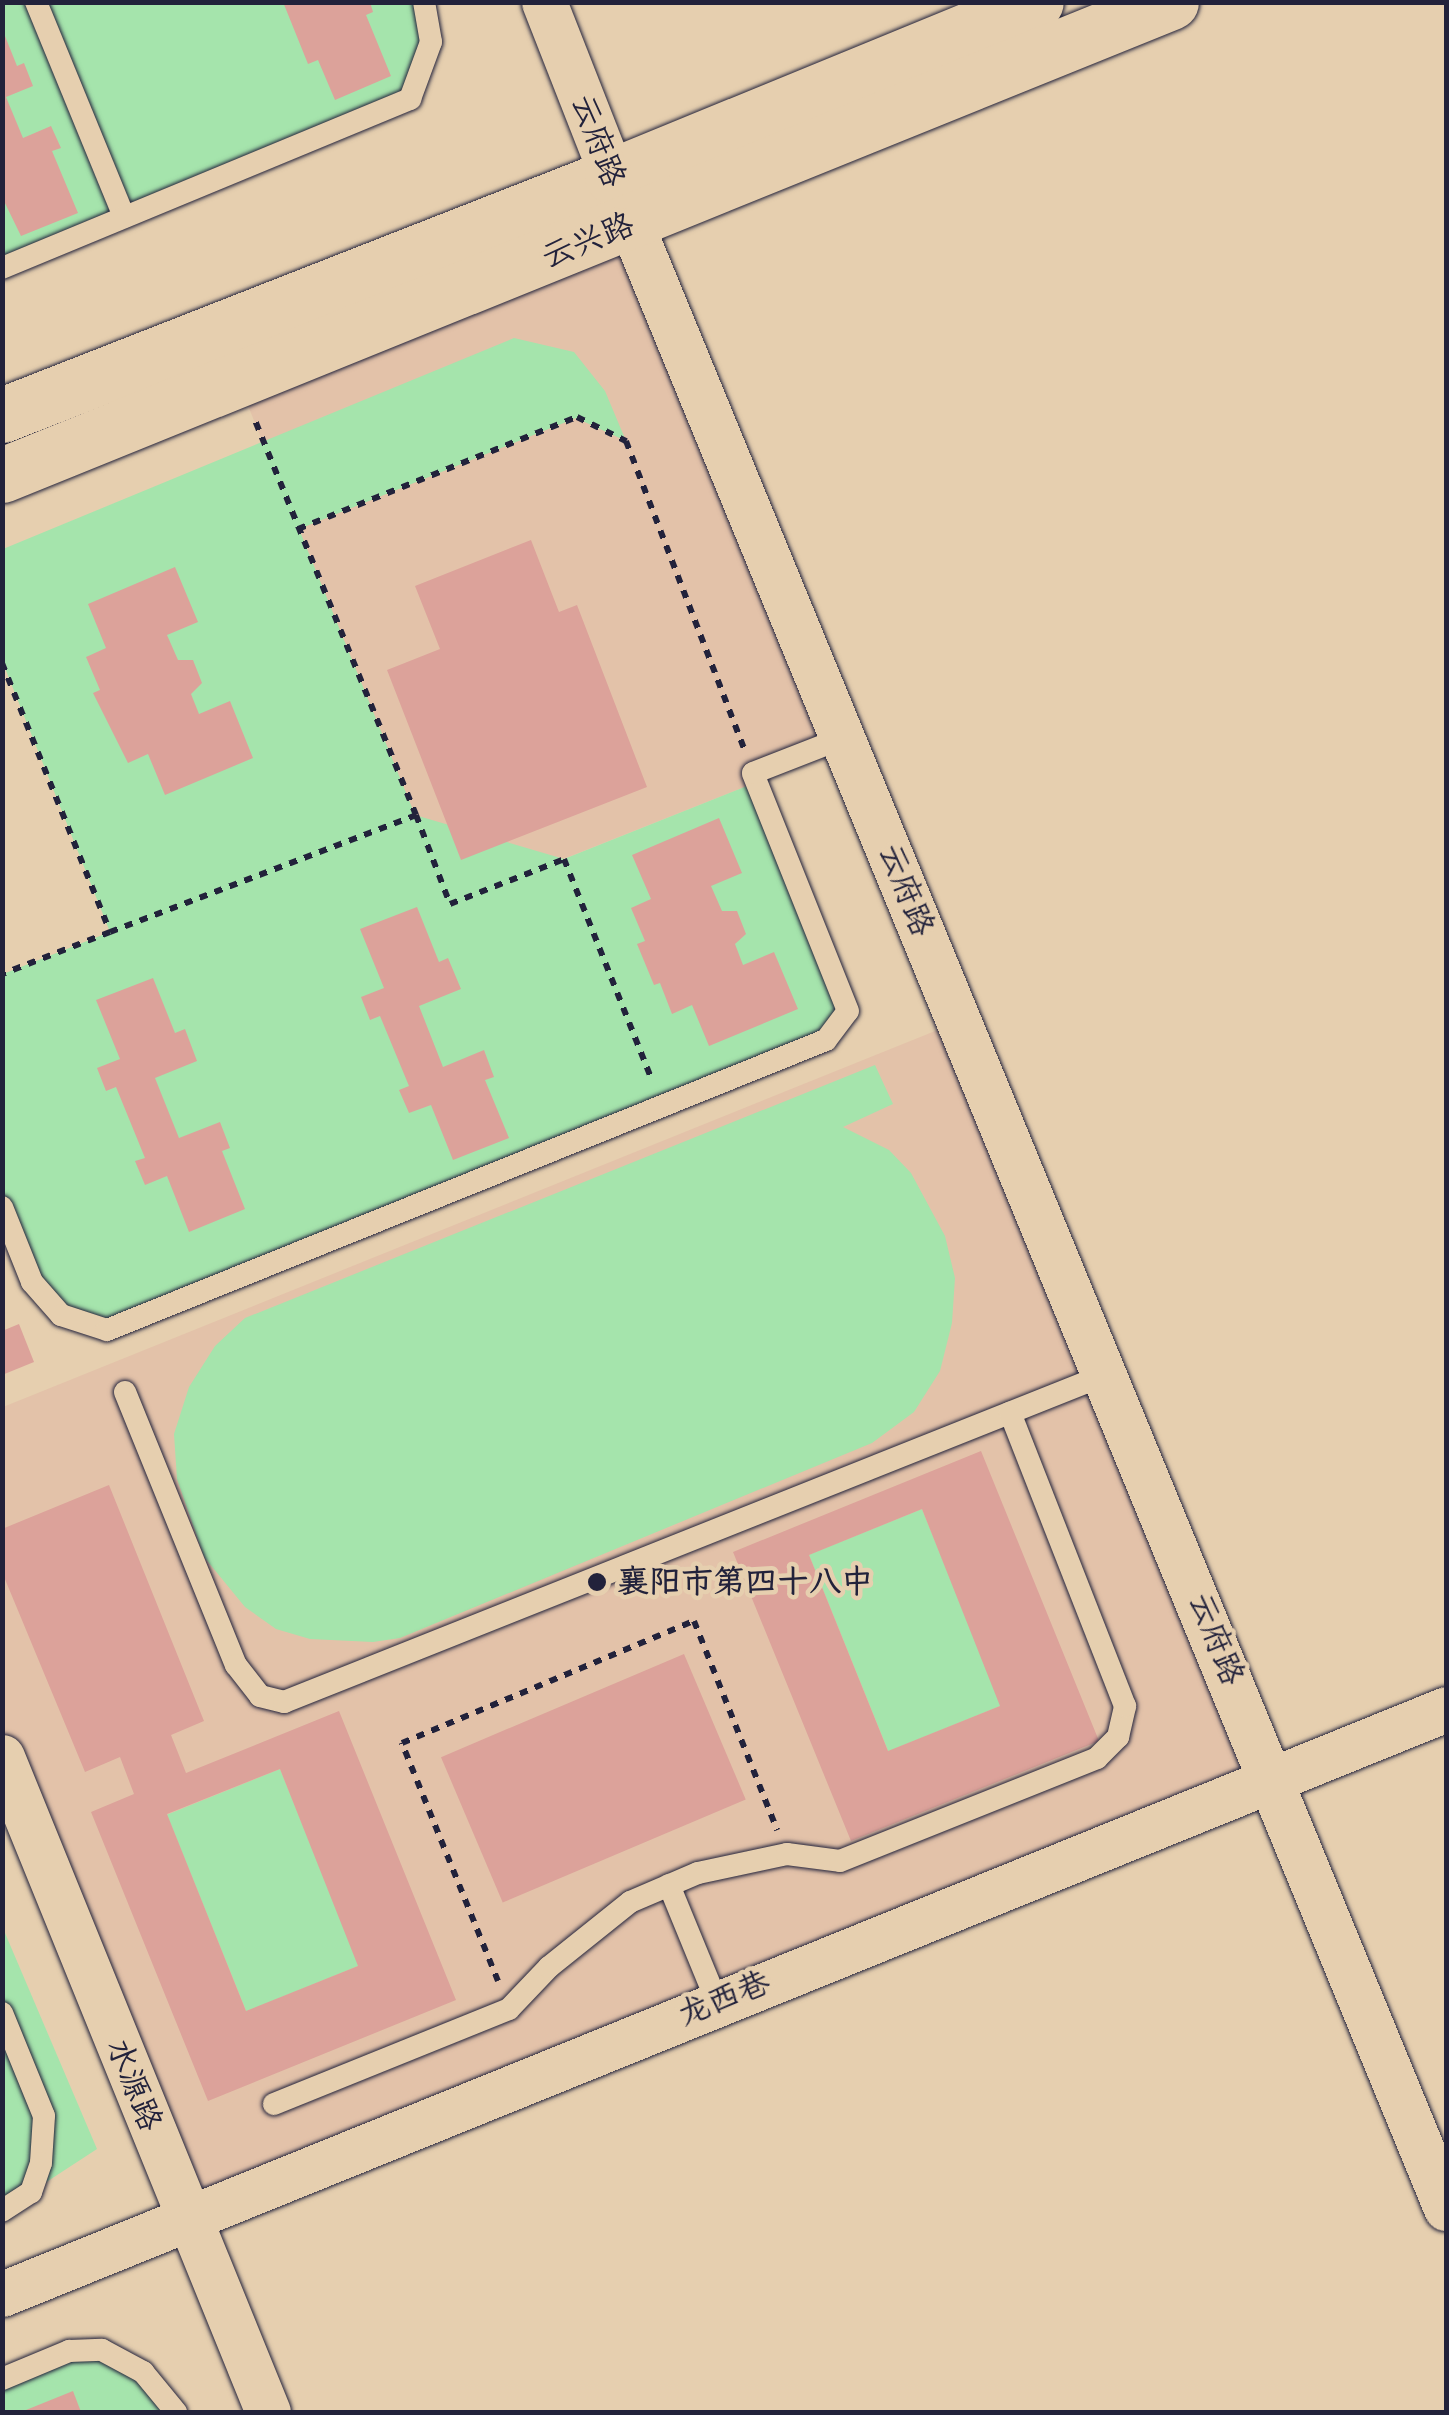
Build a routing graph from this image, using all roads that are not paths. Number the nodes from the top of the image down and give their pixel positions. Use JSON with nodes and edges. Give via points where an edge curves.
{"nodes":[{"id":1,"x":36,"y":2,"type":"edge"},
{"id":2,"x":424,"y":2,"type":"edge"},
{"id":3,"x":544,"y":2,"type":"edge"},
{"id":4,"x":1036,"y":2,"type":"edge"},
{"id":5,"x":1171,"y":2,"type":"edge"},
{"id":6,"x":622,"y":200,"type":"junction"},
{"id":7,"x":124,"y":217,"type":"junction"},
{"id":8,"x":2,"y":268,"type":"edge"},
{"id":9,"x":2,"y":414,"type":"edge"},
{"id":10,"x":2,"y":476,"type":"edge"},
{"id":11,"x":844,"y":738,"type":"junction"},
{"id":12,"x":2,"y":1207,"type":"edge"},
{"id":13,"x":1106,"y":1374,"type":"junction"},
{"id":14,"x":125,"y":1392,"type":"dead end"},
{"id":15,"x":1010,"y":1412,"type":"junction"},
{"id":16,"x":1446,"y":1708,"type":"edge"},
{"id":17,"x":2,"y":1757,"type":"edge"},
{"id":18,"x":1272,"y":1776,"type":"junction"},
{"id":19,"x":669,"y":1886,"type":"junction"},
{"id":20,"x":717,"y":2002,"type":"junction"},
{"id":21,"x":2,"y":2014,"type":"edge"},
{"id":22,"x":274,"y":2104,"type":"dead end"},
{"id":23,"x":1446,"y":2208,"type":"edge"},
{"id":24,"x":2,"y":2211,"type":"edge"},
{"id":25,"x":188,"y":2217,"type":"junction"},
{"id":26,"x":2,"y":2294,"type":"edge"},
{"id":27,"x":2,"y":2379,"type":"edge"},
{"id":28,"x":176,"y":2412,"type":"edge"},
{"id":29,"x":268,"y":2412,"type":"edge"}],
"edges":[{"from":1,"to":7,"type":"lane"},
{"from":2,"to":7,"type":"lane","via":[[431,42],[410,99]]},
{"from":3,"to":6,"type":"street","name":"云府路"},
{"from":4,"to":6,"type":"street","name":"云兴路"},
{"from":5,"to":6,"type":"street","name":"云兴路"},
{"from":6,"to":9,"type":"street","name":"云兴路"},
{"from":6,"to":10,"type":"street","name":"云兴路","via":[[238,381]]},
{"from":6,"to":11,"type":"street","name":"云府路"},
{"from":7,"to":8,"type":"lane"},
{"from":11,"to":12,"type":"lane","via":[[753,772],[848,1010],[826,1040],[107,1330],[61,1315],[32,1282]]},
{"from":11,"to":13,"type":"street","name":"云府路"},
{"from":13,"to":15,"type":"lane"},
{"from":13,"to":18,"type":"street","name":"云府路"},
{"from":14,"to":15,"type":"lane","via":[[236,1665],[260,1696],[284,1702]]},
{"from":15,"to":19,"type":"lane","via":[[1125,1706],[1118,1738],[1097,1758],[840,1862],[787,1854],[698,1872]]},
{"from":16,"to":18,"type":"street","name":"龙西巷"},
{"from":17,"to":25,"type":"street","name":"水源路"},
{"from":18,"to":20,"type":"street","name":"龙西巷"},
{"from":18,"to":23,"type":"street","name":"云府路"},
{"from":19,"to":20,"type":"lane"},
{"from":19,"to":22,"type":"lane","via":[[630,1902],[550,1966],[509,2010]]},
{"from":20,"to":25,"type":"street","name":"龙西巷"},
{"from":21,"to":24,"type":"lane","via":[[44,2116],[41,2163],[30,2192]]},
{"from":25,"to":26,"type":"street","name":"龙西巷"},
{"from":25,"to":29,"type":"street","name":"水源路"},
{"from":27,"to":28,"type":"lane","via":[[69,2351],[102,2350],[143,2372]]}]}
